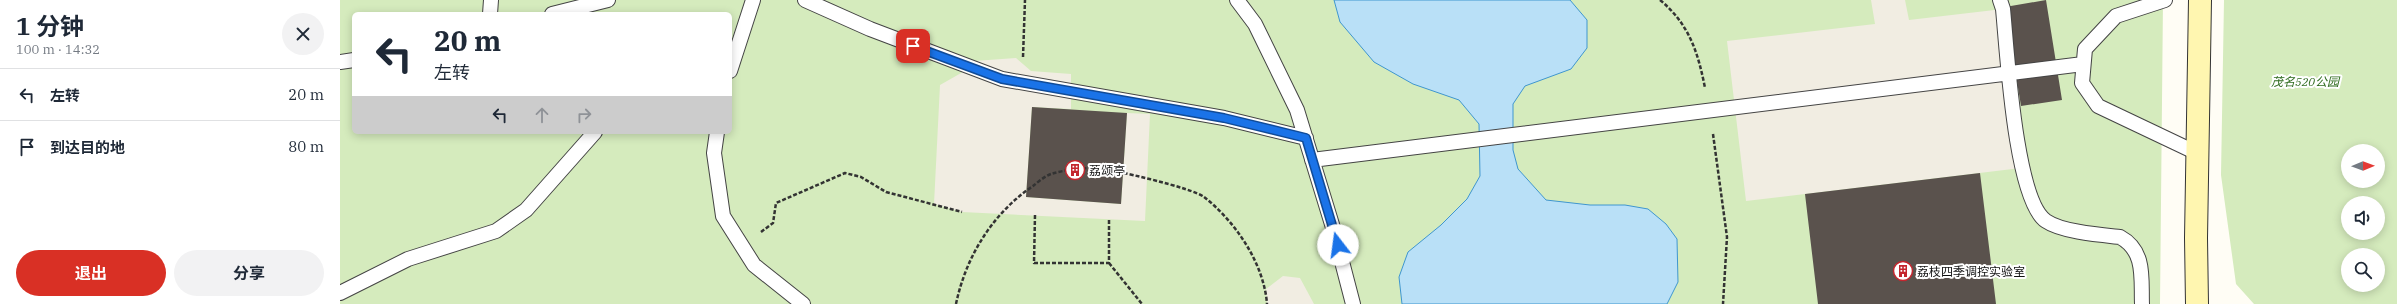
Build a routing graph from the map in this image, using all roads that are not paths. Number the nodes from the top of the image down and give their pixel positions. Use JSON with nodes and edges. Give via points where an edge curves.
{"nodes":[{"id":1,"x":491,"y":0,"type":"edge"},
{"id":2,"x":608,"y":0,"type":"edge"},
{"id":3,"x":753,"y":0,"type":"edge"},
{"id":4,"x":805,"y":0,"type":"edge"},
{"id":5,"x":1237,"y":0,"type":"edge"},
{"id":6,"x":2000,"y":0,"type":"edge"},
{"id":7,"x":2165,"y":0,"type":"edge"},
{"id":8,"x":2200,"y":0,"type":"edge"},
{"id":9,"x":490,"y":12,"type":"edge"},
{"id":10,"x":560,"y":12,"type":"edge"},
{"id":11,"x":352,"y":60,"type":"edge"},
{"id":12,"x":340,"y":62,"type":"edge"},
{"id":13,"x":2084,"y":64,"type":"junction"},
{"id":14,"x":732,"y":65,"type":"edge"},
{"id":15,"x":2010,"y":72,"type":"junction"},
{"id":16,"x":593,"y":134,"type":"edge"},
{"id":17,"x":717,"y":134,"type":"edge"},
{"id":18,"x":1306,"y":138,"type":"junction"},
{"id":19,"x":2197,"y":153,"type":"junction"},
{"id":20,"x":1312,"y":160,"type":"junction"},
{"id":21,"x":340,"y":293,"type":"edge"},
{"id":22,"x":802,"y":304,"type":"edge"},
{"id":23,"x":1353,"y":304,"type":"edge"},
{"id":24,"x":2142,"y":304,"type":"edge"},
{"id":25,"x":2197,"y":304,"type":"edge"}],
"edges":[{"from":1,"to":9,"type":"lane"},
{"from":2,"to":10,"type":"lane"},
{"from":3,"to":14,"type":"lane"},
{"from":4,"to":18,"type":"lane","via":[[870,29],[1002,79],[1224,118]]},
{"from":5,"to":18,"type":"lane","via":[[1255,24],[1297,110]]},
{"from":6,"to":15,"type":"lane"},
{"from":7,"to":13,"type":"lane","via":[[2116,16],[2085,49]]},
{"from":8,"to":19,"type":"main road"},
{"from":11,"to":12,"type":"lane"},
{"from":13,"to":15,"type":"lane"},
{"from":13,"to":19,"type":"lane","via":[[2082,83],[2098,106]]},
{"from":15,"to":20,"type":"lane"},
{"from":15,"to":24,"type":"lane","via":[[2018,155],[2040,215],[2046,221],[2062,228],[2120,237],[2128,241],[2134,247],[2142,269]]},
{"from":16,"to":21,"type":"lane","via":[[526,210],[496,231],[408,259]]},
{"from":17,"to":22,"type":"lane","via":[[714,153],[723,216],[754,265]]},
{"from":18,"to":20,"type":"lane"},
{"from":19,"to":25,"type":"main road"},
{"from":20,"to":23,"type":"lane"}]}
